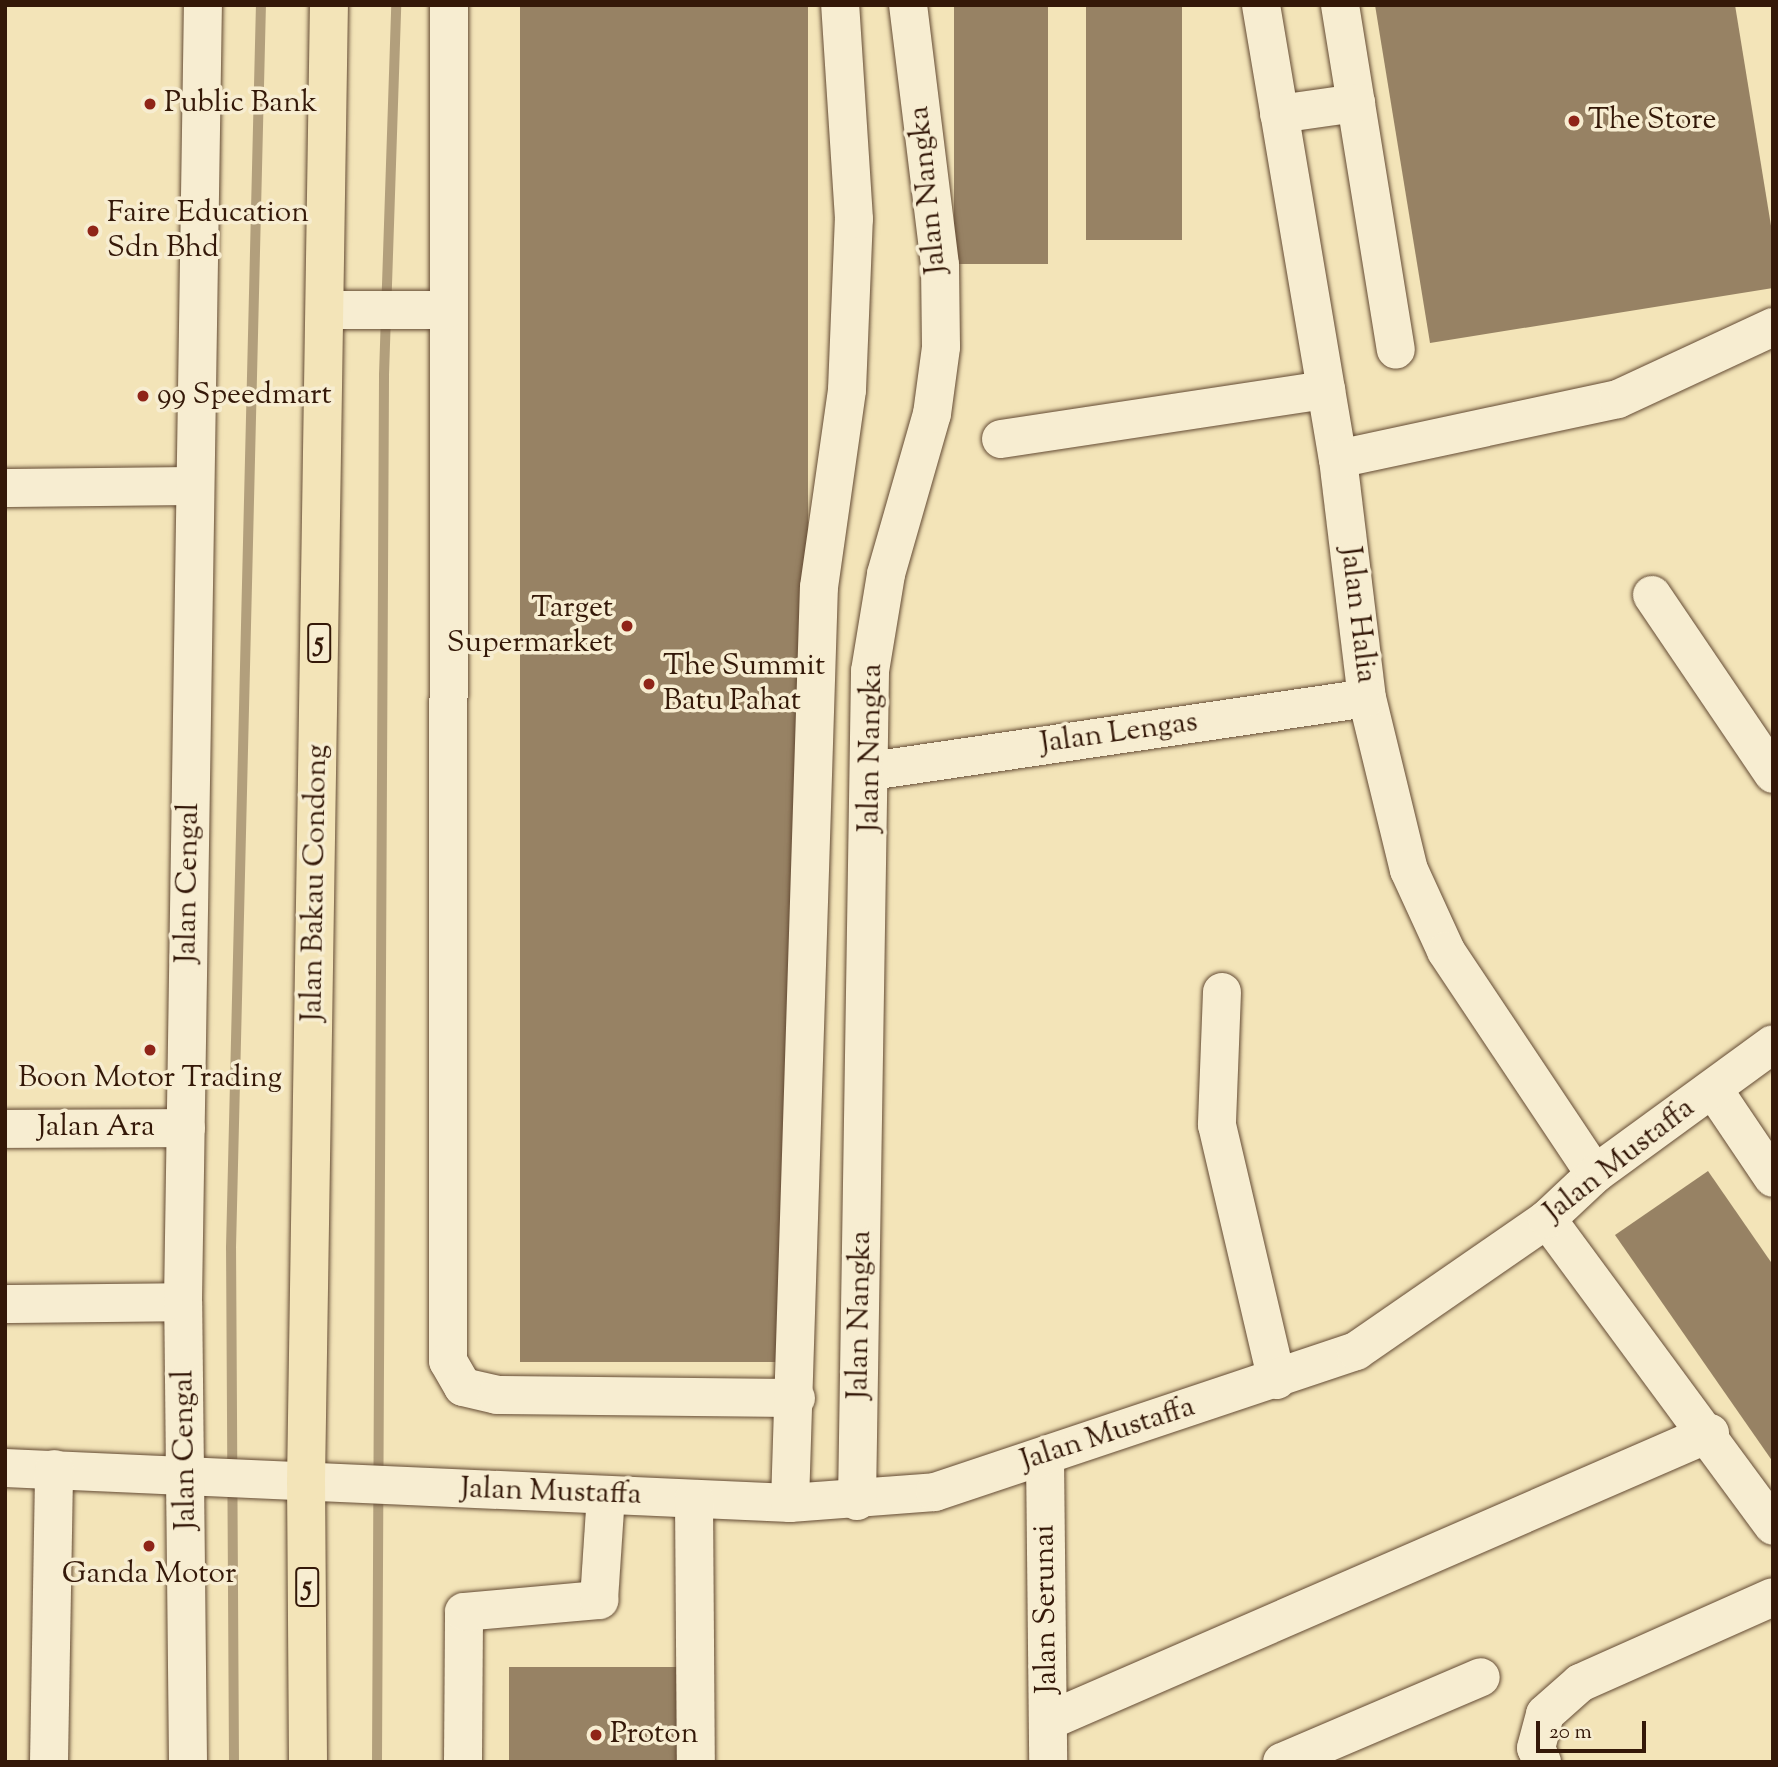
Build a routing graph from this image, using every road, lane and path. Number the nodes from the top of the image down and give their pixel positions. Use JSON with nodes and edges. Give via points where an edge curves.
{"nodes":[{"id":1,"x":203,"y":5,"type":"edge"},
{"id":2,"x":329,"y":5,"type":"edge"},
{"id":3,"x":449,"y":5,"type":"edge"},
{"id":4,"x":840,"y":5,"type":"edge"},
{"id":5,"x":908,"y":5,"type":"edge"},
{"id":6,"x":1261,"y":5,"type":"edge"},
{"id":7,"x":1340,"y":5,"type":"edge"},
{"id":8,"x":1356,"y":103,"type":"junction"},
{"id":9,"x":1279,"y":114,"type":"junction"},
{"id":10,"x":428,"y":309,"type":"junction"},
{"id":11,"x":325,"y":310,"type":"junction"},
{"id":12,"x":1773,"y":327,"type":"edge"},
{"id":13,"x":1396,"y":349,"type":"dead end"},
{"id":14,"x":1326,"y":390,"type":"junction"},
{"id":15,"x":1001,"y":439,"type":"dead end"},
{"id":16,"x":1338,"y":459,"type":"junction"},
{"id":17,"x":194,"y":486,"type":"junction"},
{"id":18,"x":5,"y":488,"type":"edge"},
{"id":19,"x":1652,"y":595,"type":"dead end"},
{"id":20,"x":1367,"y":698,"type":"junction"},
{"id":21,"x":871,"y":771,"type":"junction"},
{"id":22,"x":1773,"y":775,"type":"edge"},
{"id":23,"x":1222,"y":992,"type":"dead end"},
{"id":24,"x":1773,"y":1044,"type":"edge"},
{"id":25,"x":1713,"y":1089,"type":"junction"},
{"id":26,"x":186,"y":1128,"type":"junction"},
{"id":27,"x":5,"y":1129,"type":"edge"},
{"id":28,"x":1595,"y":1174,"type":"junction"},
{"id":29,"x":1773,"y":1178,"type":"edge"},
{"id":30,"x":1547,"y":1219,"type":"junction"},
{"id":31,"x":183,"y":1302,"type":"junction"},
{"id":32,"x":5,"y":1304,"type":"edge"},
{"id":33,"x":1277,"y":1380,"type":"junction"},
{"id":34,"x":796,"y":1398,"type":"junction"},
{"id":35,"x":1710,"y":1433,"type":"junction"},
{"id":36,"x":1045,"y":1456,"type":"junction"},
{"id":37,"x":5,"y":1468,"type":"edge"},
{"id":38,"x":54,"y":1469,"type":"junction"},
{"id":39,"x":200,"y":1478,"type":"junction"},
{"id":40,"x":306,"y":1482,"type":"junction"},
{"id":41,"x":606,"y":1495,"type":"junction"},
{"id":42,"x":694,"y":1499,"type":"junction"},
{"id":43,"x":857,"y":1501,"type":"junction"},
{"id":44,"x":790,"y":1503,"type":"junction"},
{"id":45,"x":1773,"y":1527,"type":"edge"},
{"id":46,"x":1773,"y":1597,"type":"edge"},
{"id":47,"x":1481,"y":1676,"type":"dead end"},
{"id":48,"x":1048,"y":1721,"type":"junction"},
{"id":49,"x":49,"y":1762,"type":"edge"},
{"id":50,"x":188,"y":1762,"type":"edge"},
{"id":51,"x":308,"y":1762,"type":"edge"},
{"id":52,"x":463,"y":1762,"type":"edge"},
{"id":53,"x":696,"y":1762,"type":"edge"},
{"id":54,"x":1048,"y":1762,"type":"edge"},
{"id":55,"x":1282,"y":1762,"type":"edge"},
{"id":56,"x":1542,"y":1762,"type":"edge"}],
"edges":[{"from":1,"to":17,"type":"street","name":"Jalan Cengal"},
{"from":2,"to":11,"type":"main road","name":"Jalan Bakau Condong","number":"5"},
{"from":3,"to":10,"type":"street"},
{"from":4,"to":34,"type":"street","via":[[854,219],[848,390],[819,587]]},
{"from":5,"to":21,"type":"street","name":"Jalan Nangka","via":[[940,265],[941,347],[932,414],[905,497],[878,622],[870,671]]},
{"from":6,"to":9,"type":"street","name":"Jalan Halia"},
{"from":7,"to":8,"type":"street"},
{"from":8,"to":9,"type":"street"},
{"from":8,"to":13,"type":"street"},
{"from":9,"to":14,"type":"street","name":"Jalan Halia"},
{"from":10,"to":11,"type":"street"},
{"from":10,"to":34,"type":"street","via":[[448,1361],[463,1387],[497,1395]]},
{"from":11,"to":40,"type":"main road","name":"Jalan Bakau Condong","number":"5"},
{"from":12,"to":16,"type":"street","via":[[1618,399]]},
{"from":14,"to":15,"type":"street"},
{"from":14,"to":16,"type":"street","name":"Jalan Halia"},
{"from":16,"to":20,"type":"street","name":"Jalan Halia"},
{"from":17,"to":18,"type":"street"},
{"from":17,"to":26,"type":"street","name":"Jalan Cengal"},
{"from":19,"to":22,"type":"street"},
{"from":20,"to":21,"type":"street","name":"Jalan Lengas"},
{"from":20,"to":28,"type":"street","name":"Jalan Halia","via":[[1423,912]]},
{"from":21,"to":43,"type":"street","name":"Jalan Nangka"},
{"from":23,"to":33,"type":"street","via":[[1217,1125]]},
{"from":24,"to":25,"type":"street"},
{"from":25,"to":28,"type":"street","name":"Jalan Mustaffa"},
{"from":25,"to":29,"type":"street","name":"Jalan Mustaffa"},
{"from":26,"to":27,"type":"street","name":"Jalan Ara"},
{"from":26,"to":31,"type":"street","name":"Jalan Cengal"},
{"from":28,"to":30,"type":"street","name":"Jalan Mustaffa"},
{"from":30,"to":33,"type":"street","name":"Jalan Mustaffa","via":[[1356,1351]]},
{"from":30,"to":35,"type":"street"},
{"from":31,"to":32,"type":"street"},
{"from":31,"to":39,"type":"street","name":"Jalan Cengal"},
{"from":33,"to":36,"type":"street","name":"Jalan Mustaffa"},
{"from":34,"to":44,"type":"street"},
{"from":35,"to":45,"type":"street"},
{"from":35,"to":48,"type":"street"},
{"from":36,"to":43,"type":"street","name":"Jalan Mustaffa","via":[[935,1492]]},
{"from":36,"to":48,"type":"street","name":"Jalan Serunai"},
{"from":37,"to":38,"type":"street","name":"Jalan Mustaffa"},
{"from":38,"to":39,"type":"street","name":"Jalan Mustaffa"},
{"from":38,"to":49,"type":"street"},
{"from":39,"to":40,"type":"street","name":"Jalan Mustaffa"},
{"from":39,"to":50,"type":"street","name":"Jalan Cengal"},
{"from":40,"to":41,"type":"street","name":"Jalan Mustaffa"},
{"from":40,"to":51,"type":"main road","name":"Jalan Bakau Condong","number":"5"},
{"from":41,"to":42,"type":"street","name":"Jalan Mustaffa"},
{"from":41,"to":52,"type":"street","via":[[599,1600],[464,1612]]},
{"from":42,"to":44,"type":"street","name":"Jalan Mustaffa"},
{"from":42,"to":53,"type":"street"},
{"from":43,"to":44,"type":"street","name":"Jalan Mustaffa"},
{"from":46,"to":56,"type":"street","via":[[1580,1683],[1545,1714],[1536,1748]]},
{"from":47,"to":55,"type":"street"},
{"from":48,"to":54,"type":"street","name":"Jalan Serunai"}]}
